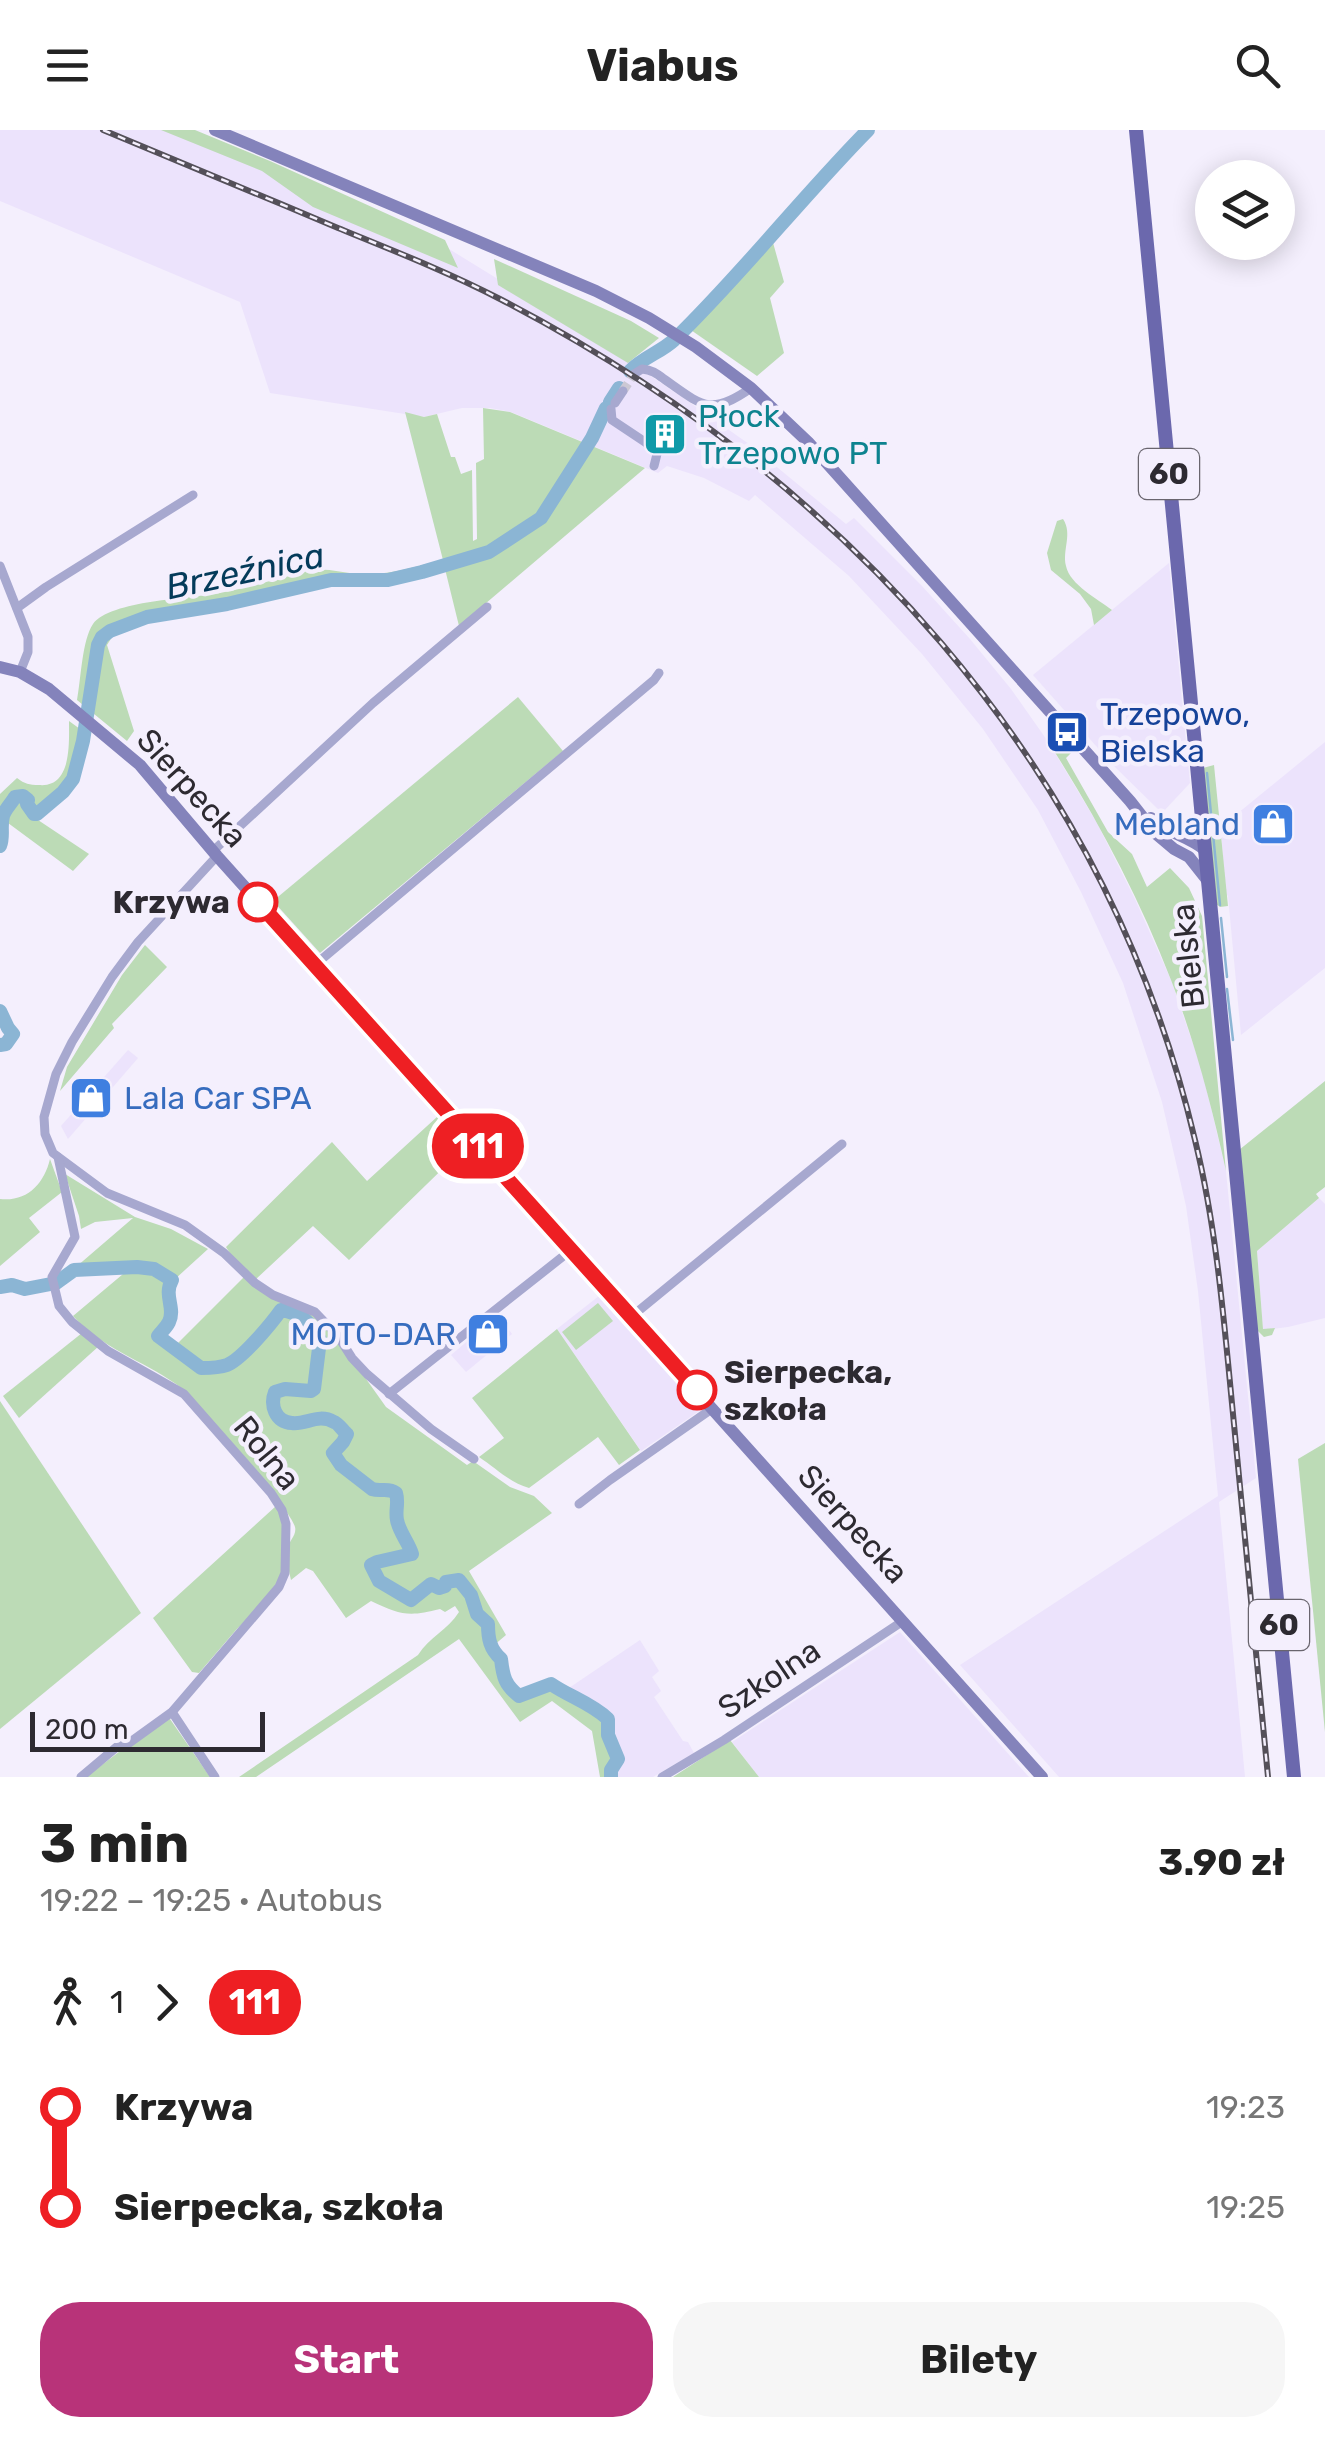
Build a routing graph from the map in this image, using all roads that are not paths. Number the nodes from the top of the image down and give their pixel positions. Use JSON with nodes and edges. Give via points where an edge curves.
{"nodes":[{"id":1,"x":215,"y":130,"type":"edge"},
{"id":2,"x":1136,"y":130,"type":"edge"},
{"id":3,"x":634,"y":374,"type":"dead end"},
{"id":4,"x":751,"y":388,"type":"junction"},
{"id":5,"x":623,"y":390,"type":"tunnel mouth"},
{"id":6,"x":654,"y":466,"type":"dead end"},
{"id":7,"x":193,"y":495,"type":"dead end"},
{"id":8,"x":0,"y":566,"type":"edge"},
{"id":9,"x":487,"y":607,"type":"dead end"},
{"id":10,"x":17,"y":608,"type":"junction"},
{"id":11,"x":0,"y":667,"type":"edge"},
{"id":12,"x":20,"y":672,"type":"junction"},
{"id":13,"x":659,"y":673,"type":"dead end"},
{"id":14,"x":1130,"y":801,"type":"junction"},
{"id":15,"x":1202,"y":819,"type":"junction"},
{"id":16,"x":1183,"y":837,"type":"junction"},
{"id":17,"x":1206,"y":852,"type":"junction"},
{"id":18,"x":215,"y":854,"type":"junction"},
{"id":19,"x":1190,"y":857,"type":"junction"},
{"id":20,"x":1208,"y":881,"type":"junction"},
{"id":21,"x":316,"y":964,"type":"junction"},
{"id":22,"x":842,"y":1144,"type":"dead end"},
{"id":23,"x":58,"y":1157,"type":"junction"},
{"id":24,"x":571,"y":1250,"type":"junction"},
{"id":25,"x":631,"y":1317,"type":"junction"},
{"id":26,"x":390,"y":1394,"type":"junction"},
{"id":27,"x":713,"y":1408,"type":"junction"},
{"id":28,"x":474,"y":1459,"type":"dead end"},
{"id":29,"x":579,"y":1504,"type":"dead end"},
{"id":30,"x":903,"y":1621,"type":"junction"},
{"id":31,"x":172,"y":1712,"type":"junction"},
{"id":32,"x":81,"y":1777,"type":"edge"},
{"id":33,"x":216,"y":1777,"type":"edge"},
{"id":34,"x":662,"y":1777,"type":"edge"},
{"id":35,"x":1042,"y":1777,"type":"edge"},
{"id":36,"x":1294,"y":1777,"type":"edge"}],
"edges":[{"from":1,"to":4,"type":"street","via":[[579,284],[666,328]]},
{"from":2,"to":15,"type":"main road","name":"Bielska","number":"60"},
{"from":3,"to":4,"type":"street","via":[[652,370],[710,406]]},
{"from":4,"to":14,"type":"street","via":[[808,442]]},
{"from":5,"to":6,"type":"street","via":[[612,420],[651,446]]},
{"from":7,"to":10,"type":"street"},
{"from":8,"to":10,"type":"street"},
{"from":9,"to":18,"type":"street","via":[[359,716]]},
{"from":10,"to":12,"type":"street","via":[[29,646]]},
{"from":11,"to":12,"type":"street","name":"Sierpecka"},
{"from":12,"to":18,"type":"street","name":"Sierpecka","via":[[140,764]]},
{"from":13,"to":21,"type":"street"},
{"from":14,"to":16,"type":"street"},
{"from":14,"to":19,"type":"street","via":[[1161,838]]},
{"from":15,"to":16,"type":"street"},
{"from":15,"to":17,"type":"main road","name":"Bielska","number":"60"},
{"from":16,"to":17,"type":"street"},
{"from":17,"to":19,"type":"street"},
{"from":17,"to":20,"type":"main road","name":"Bielska","number":"60"},
{"from":18,"to":21,"type":"street","name":"Sierpecka"},
{"from":18,"to":23,"type":"street","via":[[138,942],[72,1042],[44,1117]]},
{"from":19,"to":20,"type":"street"},
{"from":20,"to":36,"type":"main road","name":"Bielska","number":"60"},
{"from":21,"to":24,"type":"street","name":"Sierpecka"},
{"from":22,"to":25,"type":"street"},
{"from":23,"to":26,"type":"street","via":[[107,1192],[184,1225],[255,1283],[314,1312]]},
{"from":23,"to":31,"type":"street","name":"Rolna","via":[[75,1236],[53,1284],[59,1306],[108,1351],[184,1394],[271,1493],[286,1524],[280,1586]]},
{"from":24,"to":25,"type":"street","name":"Sierpecka"},
{"from":24,"to":26,"type":"street"},
{"from":25,"to":27,"type":"street","name":"Sierpecka"},
{"from":26,"to":28,"type":"street"},
{"from":27,"to":29,"type":"street"},
{"from":27,"to":30,"type":"street","name":"Sierpecka"},
{"from":30,"to":34,"type":"street","name":"Szkolna"},
{"from":30,"to":35,"type":"street","name":"Sierpecka"},
{"from":31,"to":32,"type":"street","name":"Rolna"},
{"from":31,"to":33,"type":"street"}]}
